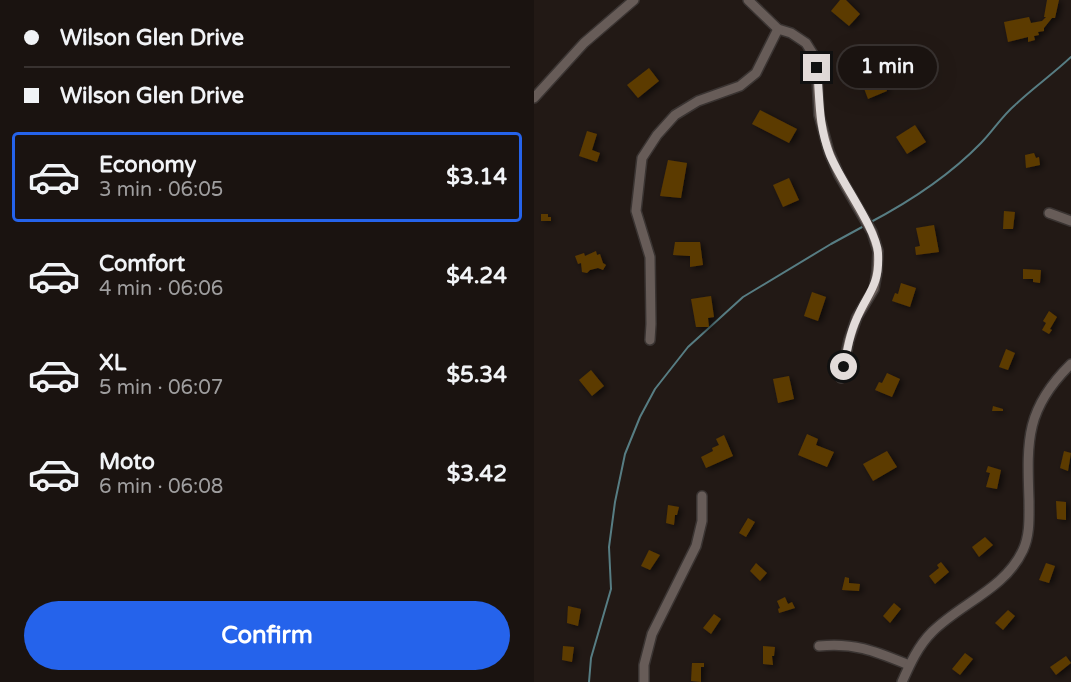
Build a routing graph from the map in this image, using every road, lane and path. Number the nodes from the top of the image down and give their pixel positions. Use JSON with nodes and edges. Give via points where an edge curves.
{"nodes":[{"id":1,"x":634,"y":0,"type":"edge"},
{"id":2,"x":748,"y":0,"type":"edge"},
{"id":3,"x":778,"y":29,"type":"junction"},
{"id":4,"x":534,"y":98,"type":"edge"},
{"id":5,"x":1049,"y":213,"type":"dead end"},
{"id":6,"x":1071,"y":221,"type":"edge"},
{"id":7,"x":650,"y":340,"type":"dead end"},
{"id":8,"x":1071,"y":364,"type":"edge"},
{"id":9,"x":841,"y":378,"type":"dead end"},
{"id":10,"x":702,"y":496,"type":"dead end"},
{"id":11,"x":819,"y":646,"type":"dead end"},
{"id":12,"x":909,"y":665,"type":"junction"},
{"id":13,"x":644,"y":682,"type":"edge"},
{"id":14,"x":902,"y":682,"type":"edge"}],
"edges":[{"from":1,"to":4,"type":"street","via":[[584,43]]},
{"from":2,"to":3,"type":"street"},
{"from":3,"to":7,"type":"street","via":[[756,73],[740,86],[698,101],[675,115],[642,159],[636,211],[650,257]]},
{"from":3,"to":9,"type":"street","via":[[806,43],[816,59],[819,115],[829,152],[872,232],[878,251],[874,289],[857,316]]},
{"from":5,"to":6,"type":"street"},
{"from":8,"to":12,"type":"street","via":[[1047,390],[1032,421],[1028,530],[1017,561],[989,590],[932,632]]},
{"from":10,"to":13,"type":"street","via":[[696,546],[652,634]]},
{"from":11,"to":12,"type":"street","via":[[857,646]]},
{"from":12,"to":14,"type":"street"}]}
